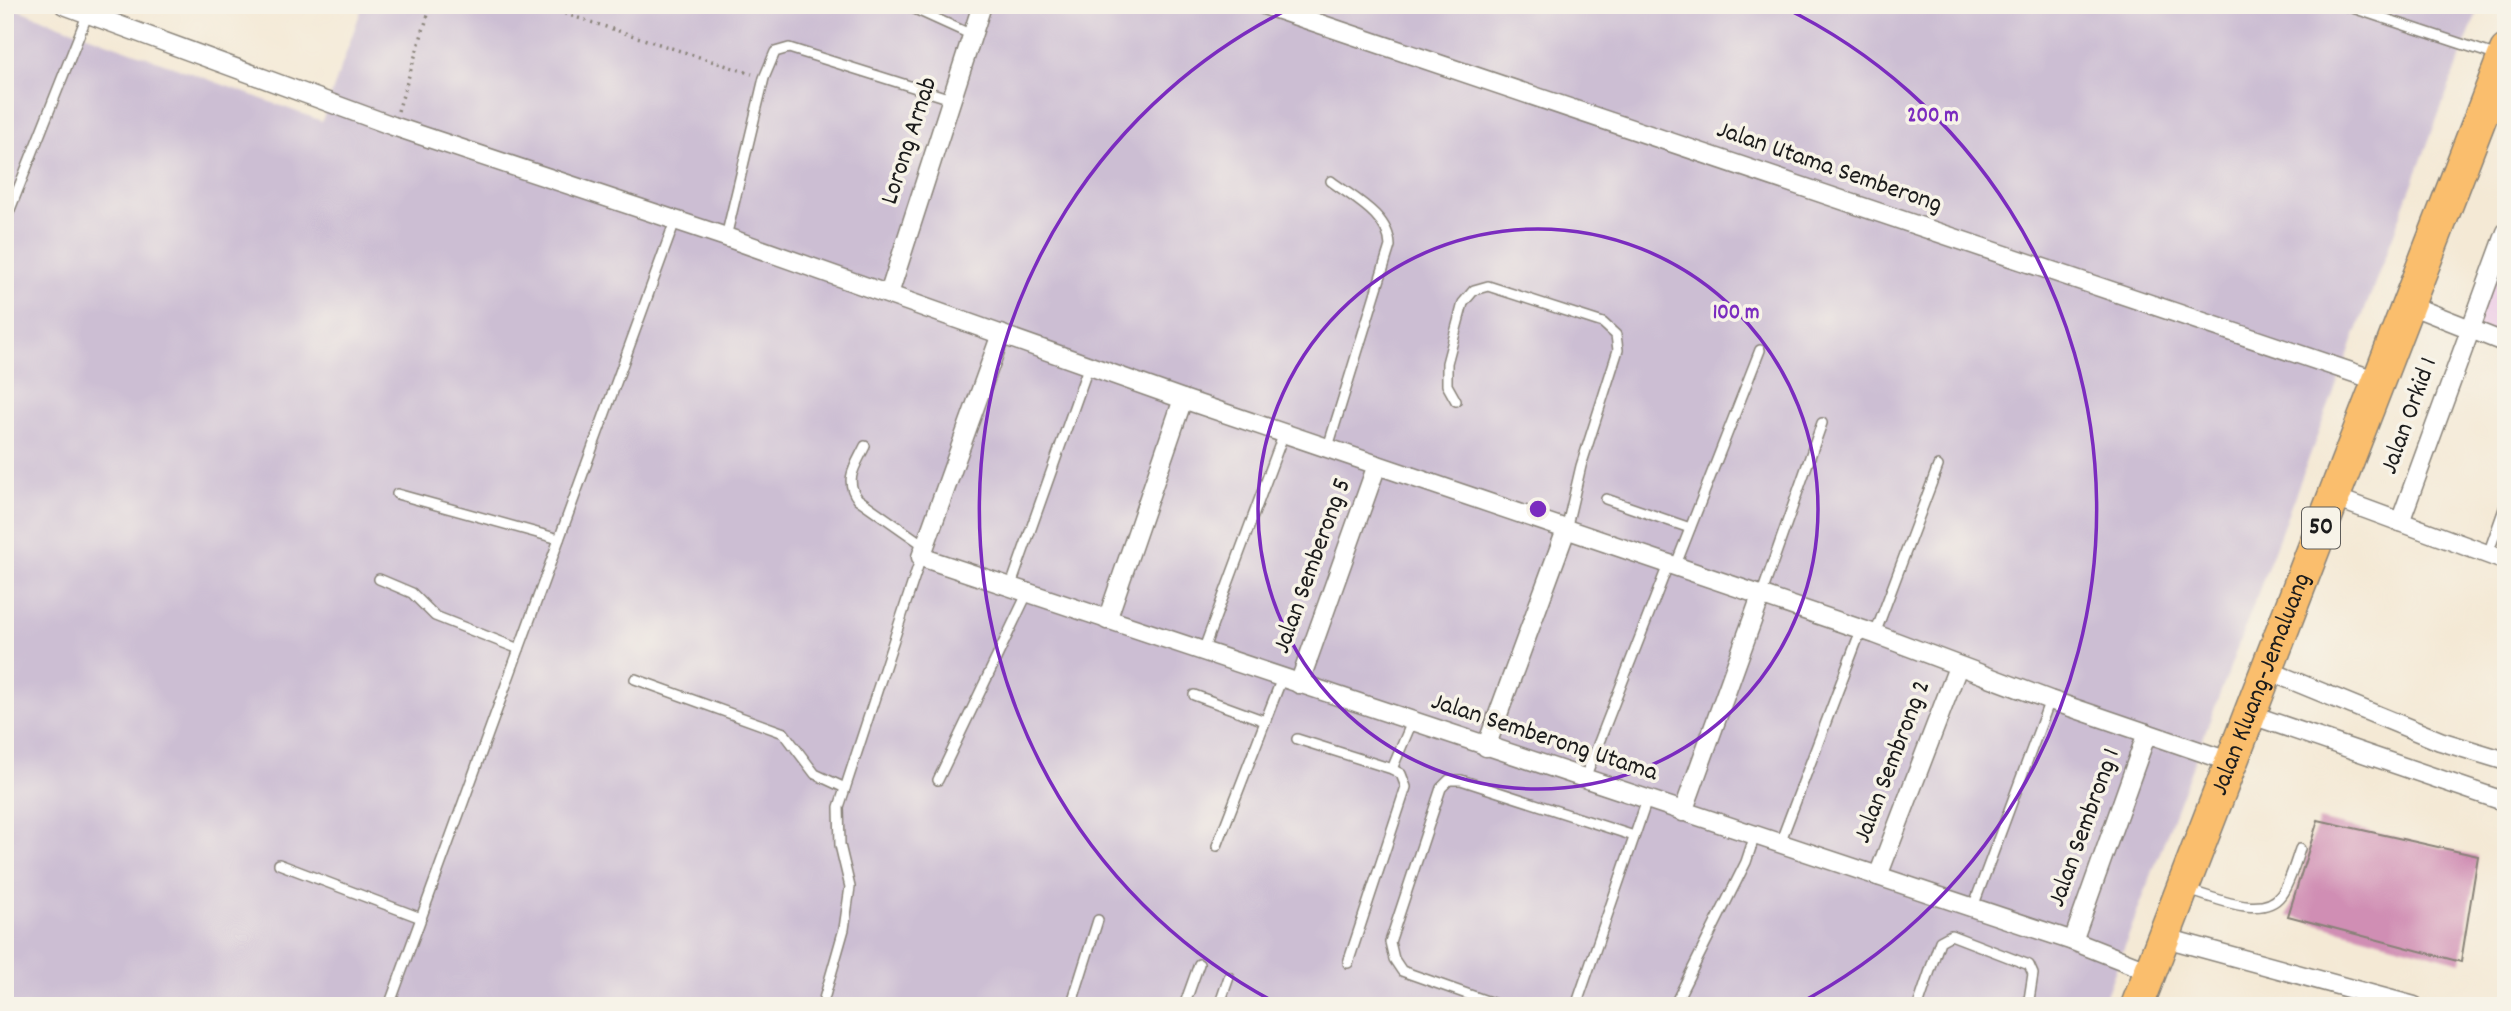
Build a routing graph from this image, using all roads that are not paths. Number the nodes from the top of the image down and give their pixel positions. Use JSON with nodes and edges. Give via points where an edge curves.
{"nodes":[{"id":1,"x":64,"y":5,"type":"edge"},
{"id":2,"x":906,"y":5,"type":"edge"},
{"id":3,"x":982,"y":5,"type":"edge"},
{"id":4,"x":1264,"y":5,"type":"edge"},
{"id":5,"x":2344,"y":5,"type":"edge"},
{"id":6,"x":88,"y":13,"type":"junction"},
{"id":7,"x":972,"y":35,"type":"junction"},
{"id":8,"x":2504,"y":54,"type":"edge"},
{"id":9,"x":951,"y":99,"type":"junction"},
{"id":10,"x":1331,"y":181,"type":"dead end"},
{"id":11,"x":675,"y":221,"type":"junction"},
{"id":12,"x":5,"y":222,"type":"edge"},
{"id":13,"x":2506,"y":232,"type":"edge"},
{"id":14,"x":726,"y":237,"type":"junction"},
{"id":15,"x":889,"y":294,"type":"junction"},
{"id":16,"x":2407,"y":304,"type":"junction"},
{"id":17,"x":2469,"y":328,"type":"junction"},
{"id":18,"x":1001,"y":334,"type":"junction"},
{"id":19,"x":2506,"y":343,"type":"edge"},
{"id":20,"x":1760,"y":350,"type":"dead end"},
{"id":21,"x":1090,"y":363,"type":"junction"},
{"id":22,"x":2378,"y":381,"type":"junction"},
{"id":23,"x":1183,"y":398,"type":"junction"},
{"id":24,"x":1456,"y":401,"type":"dead end"},
{"id":25,"x":1822,"y":423,"type":"dead end"},
{"id":26,"x":1284,"y":433,"type":"junction"},
{"id":27,"x":865,"y":446,"type":"dead end"},
{"id":28,"x":1328,"y":447,"type":"junction"},
{"id":29,"x":1377,"y":465,"type":"junction"},
{"id":30,"x":1938,"y":466,"type":"dead end"},
{"id":31,"x":397,"y":494,"type":"dead end"},
{"id":32,"x":2333,"y":497,"type":"junction"},
{"id":33,"x":1606,"y":499,"type":"dead end"},
{"id":34,"x":2506,"y":503,"type":"edge"},
{"id":35,"x":2400,"y":522,"type":"junction"},
{"id":36,"x":1690,"y":528,"type":"junction"},
{"id":37,"x":1566,"y":530,"type":"junction"},
{"id":38,"x":559,"y":539,"type":"junction"},
{"id":39,"x":923,"y":552,"type":"junction"},
{"id":40,"x":2488,"y":554,"type":"junction"},
{"id":41,"x":2506,"y":561,"type":"edge"},
{"id":42,"x":1671,"y":566,"type":"junction"},
{"id":43,"x":379,"y":579,"type":"dead end"},
{"id":44,"x":1010,"y":588,"type":"junction"},
{"id":45,"x":1027,"y":594,"type":"junction"},
{"id":46,"x":1761,"y":596,"type":"junction"},
{"id":47,"x":1107,"y":620,"type":"junction"},
{"id":48,"x":1868,"y":632,"type":"junction"},
{"id":49,"x":519,"y":649,"type":"junction"},
{"id":50,"x":1203,"y":652,"type":"junction"},
{"id":51,"x":1958,"y":667,"type":"junction"},
{"id":52,"x":2267,"y":670,"type":"junction"},
{"id":53,"x":635,"y":679,"type":"dead end"},
{"id":54,"x":1291,"y":681,"type":"junction"},
{"id":55,"x":1194,"y":695,"type":"dead end"},
{"id":56,"x":2050,"y":700,"type":"junction"},
{"id":57,"x":2249,"y":714,"type":"junction"},
{"id":58,"x":1265,"y":721,"type":"junction"},
{"id":59,"x":1412,"y":722,"type":"junction"},
{"id":60,"x":2147,"y":733,"type":"junction"},
{"id":61,"x":1297,"y":739,"type":"dead end"},
{"id":62,"x":1486,"y":747,"type":"junction"},
{"id":63,"x":2506,"y":761,"type":"edge"},
{"id":64,"x":2231,"y":762,"type":"junction"},
{"id":65,"x":1392,"y":769,"type":"junction"},
{"id":66,"x":1584,"y":779,"type":"junction"},
{"id":67,"x":938,"y":780,"type":"dead end"},
{"id":68,"x":845,"y":788,"type":"junction"},
{"id":69,"x":1647,"y":800,"type":"junction"},
{"id":70,"x":2506,"y":802,"type":"edge"},
{"id":71,"x":1683,"y":812,"type":"junction"},
{"id":72,"x":1755,"y":835,"type":"junction"},
{"id":73,"x":1634,"y":836,"type":"junction"},
{"id":74,"x":1780,"y":843,"type":"junction"},
{"id":75,"x":1217,"y":846,"type":"dead end"},
{"id":76,"x":2300,"y":849,"type":"dead end"},
{"id":77,"x":279,"y":864,"type":"dead end"},
{"id":78,"x":1878,"y":876,"type":"junction"},
{"id":79,"x":2182,"y":888,"type":"junction"},
{"id":80,"x":1973,"y":907,"type":"junction"},
{"id":81,"x":421,"y":918,"type":"junction"},
{"id":82,"x":1098,"y":920,"type":"dead end"},
{"id":83,"x":2162,"y":937,"type":"junction"},
{"id":84,"x":2073,"y":941,"type":"junction"},
{"id":85,"x":1348,"y":963,"type":"dead end"},
{"id":86,"x":1199,"y":964,"type":"dead end"},
{"id":87,"x":2150,"y":971,"type":"junction"},
{"id":88,"x":1228,"y":977,"type":"dead end"},
{"id":89,"x":2388,"y":1002,"type":"edge"},
{"id":90,"x":389,"y":1006,"type":"edge"},
{"id":91,"x":822,"y":1006,"type":"edge"},
{"id":92,"x":1071,"y":1006,"type":"edge"},
{"id":93,"x":1184,"y":1006,"type":"edge"},
{"id":94,"x":1219,"y":1006,"type":"edge"},
{"id":95,"x":1502,"y":1006,"type":"edge"},
{"id":96,"x":1576,"y":1006,"type":"edge"},
{"id":97,"x":1678,"y":1006,"type":"edge"},
{"id":98,"x":1918,"y":1006,"type":"edge"},
{"id":99,"x":2028,"y":1006,"type":"edge"},
{"id":100,"x":2137,"y":1006,"type":"edge"},
{"id":101,"x":2414,"y":1006,"type":"edge"}],
"edges":[{"from":1,"to":6,"type":"street"},
{"from":2,"to":7,"type":"lane"},
{"from":3,"to":7,"type":"street","name":"Lorong Arnab"},
{"from":4,"to":22,"type":"street","name":"Jalan Utama Semberong"},
{"from":5,"to":8,"type":"lane"},
{"from":6,"to":11,"type":"street","via":[[393,126]]},
{"from":6,"to":12,"type":"lane"},
{"from":7,"to":9,"type":"street","name":"Lorong Arnab"},
{"from":8,"to":16,"type":"highway","name":"Jalan Kluang-Jemaluang","number":"50"},
{"from":9,"to":14,"type":"lane","via":[[789,48],[775,52],[764,78]]},
{"from":9,"to":15,"type":"street","name":"Lorong Arnab"},
{"from":10,"to":28,"type":"lane","via":[[1382,221],[1390,246]]},
{"from":11,"to":14,"type":"street"},
{"from":11,"to":38,"type":"lane"},
{"from":13,"to":17,"type":"street","name":"Jalan Orkid 1"},
{"from":14,"to":15,"type":"street"},
{"from":15,"to":18,"type":"street"},
{"from":16,"to":17,"type":"street"},
{"from":16,"to":22,"type":"highway","name":"Jalan Kluang-Jemaluang","number":"50"},
{"from":17,"to":19,"type":"street"},
{"from":17,"to":35,"type":"street","name":"Jalan Orkid 1"},
{"from":18,"to":21,"type":"street"},
{"from":18,"to":39,"type":"street"},
{"from":20,"to":36,"type":"lane"},
{"from":21,"to":23,"type":"street"},
{"from":21,"to":44,"type":"lane"},
{"from":22,"to":32,"type":"highway","name":"Jalan Kluang-Jemaluang","number":"50"},
{"from":23,"to":26,"type":"street"},
{"from":23,"to":47,"type":"street"},
{"from":24,"to":37,"type":"lane","via":[[1447,385],[1447,363],[1463,303],[1474,290],[1488,286],[1539,302],[1603,323],[1616,335],[1618,350]]},
{"from":25,"to":46,"type":"lane"},
{"from":26,"to":28,"type":"street"},
{"from":26,"to":50,"type":"lane"},
{"from":27,"to":39,"type":"lane","via":[[849,481],[851,490]]},
{"from":28,"to":29,"type":"street"},
{"from":29,"to":37,"type":"street"},
{"from":29,"to":54,"type":"street","name":"Jalan Semberong 5"},
{"from":30,"to":48,"type":"lane"},
{"from":31,"to":38,"type":"lane"},
{"from":32,"to":35,"type":"street"},
{"from":32,"to":52,"type":"highway","name":"Jalan Kluang-Jemaluang","number":"50"},
{"from":33,"to":36,"type":"lane"},
{"from":34,"to":40,"type":"lane"},
{"from":35,"to":40,"type":"street"},
{"from":36,"to":42,"type":"lane"},
{"from":37,"to":42,"type":"street"},
{"from":37,"to":62,"type":"street"},
{"from":38,"to":49,"type":"lane"},
{"from":39,"to":44,"type":"street","name":"Jalan Semberong Utama"},
{"from":39,"to":68,"type":"lane"},
{"from":40,"to":41,"type":"street"},
{"from":42,"to":46,"type":"street"},
{"from":42,"to":66,"type":"lane"},
{"from":43,"to":49,"type":"lane","via":[[412,593],[435,616]]},
{"from":44,"to":45,"type":"street","name":"Jalan Semberong Utama"},
{"from":45,"to":47,"type":"street","name":"Jalan Semberong Utama"},
{"from":45,"to":67,"type":"lane"},
{"from":46,"to":48,"type":"street"},
{"from":46,"to":71,"type":"street"},
{"from":47,"to":50,"type":"street","name":"Jalan Semberong Utama"},
{"from":48,"to":51,"type":"street"},
{"from":48,"to":74,"type":"lane"},
{"from":49,"to":81,"type":"lane"},
{"from":50,"to":54,"type":"street","name":"Jalan Semberong Utama"},
{"from":51,"to":56,"type":"street"},
{"from":51,"to":78,"type":"street","name":"Jalan Sembrong 2"},
{"from":52,"to":57,"type":"highway","name":"Jalan Kluang-Jemaluang","number":"50"},
{"from":52,"to":63,"type":"street","via":[[2440,741]]},
{"from":53,"to":68,"type":"lane","via":[[784,733],[815,774]]},
{"from":54,"to":58,"type":"lane"},
{"from":54,"to":59,"type":"street","name":"Jalan Semberong Utama"},
{"from":55,"to":58,"type":"lane"},
{"from":56,"to":60,"type":"street"},
{"from":56,"to":80,"type":"lane"},
{"from":57,"to":64,"type":"highway","name":"Jalan Kluang-Jemaluang","number":"50"},
{"from":57,"to":70,"type":"street"},
{"from":58,"to":75,"type":"lane"},
{"from":59,"to":62,"type":"street","name":"Jalan Semberong Utama"},
{"from":59,"to":65,"type":"lane"},
{"from":60,"to":64,"type":"street"},
{"from":60,"to":84,"type":"street","name":"Jalan Sembrong 1"},
{"from":61,"to":65,"type":"lane"},
{"from":62,"to":66,"type":"street","name":"Jalan Semberong Utama"},
{"from":64,"to":79,"type":"highway","name":"Jalan Kluang-Jemaluang","number":"50"},
{"from":65,"to":85,"type":"lane","via":[[1401,774],[1406,788]]},
{"from":66,"to":69,"type":"street","name":"Jalan Semberong Utama"},
{"from":68,"to":91,"type":"lane","via":[[839,807],[840,845],[850,887],[844,929]]},
{"from":69,"to":71,"type":"street","name":"Jalan Semberong Utama"},
{"from":69,"to":73,"type":"lane"},
{"from":71,"to":72,"type":"street","name":"Jalan Semberong Utama"},
{"from":72,"to":74,"type":"street","name":"Jalan Semberong Utama"},
{"from":72,"to":97,"type":"lane"},
{"from":73,"to":95,"type":"lane","via":[[1461,780],[1449,780],[1441,788],[1390,942],[1394,959],[1402,971]]},
{"from":73,"to":96,"type":"lane"},
{"from":74,"to":78,"type":"street","name":"Jalan Semberong Utama"},
{"from":76,"to":79,"type":"lane","via":[[2282,894],[2263,906],[2251,907]]},
{"from":77,"to":81,"type":"lane"},
{"from":78,"to":80,"type":"street","name":"Jalan Semberong Utama"},
{"from":79,"to":83,"type":"highway","name":"Jalan Kluang-Jemaluang","number":"50"},
{"from":80,"to":84,"type":"street","name":"Jalan Semberong Utama"},
{"from":81,"to":90,"type":"lane"},
{"from":82,"to":92,"type":"lane"},
{"from":83,"to":87,"type":"highway","name":"Jalan Kluang-Jemaluang","number":"50"},
{"from":83,"to":89,"type":"street"},
{"from":84,"to":87,"type":"street","name":"Jalan Semberong Utama"},
{"from":86,"to":93,"type":"lane"},
{"from":87,"to":100,"type":"highway","name":"Jalan Kluang-Jemaluang","number":"50"},
{"from":88,"to":94,"type":"lane"},
{"from":89,"to":101,"type":"street"},
{"from":98,"to":99,"type":"lane","via":[[1940,942],[1951,935],[2029,965],[2033,974]]}]}
